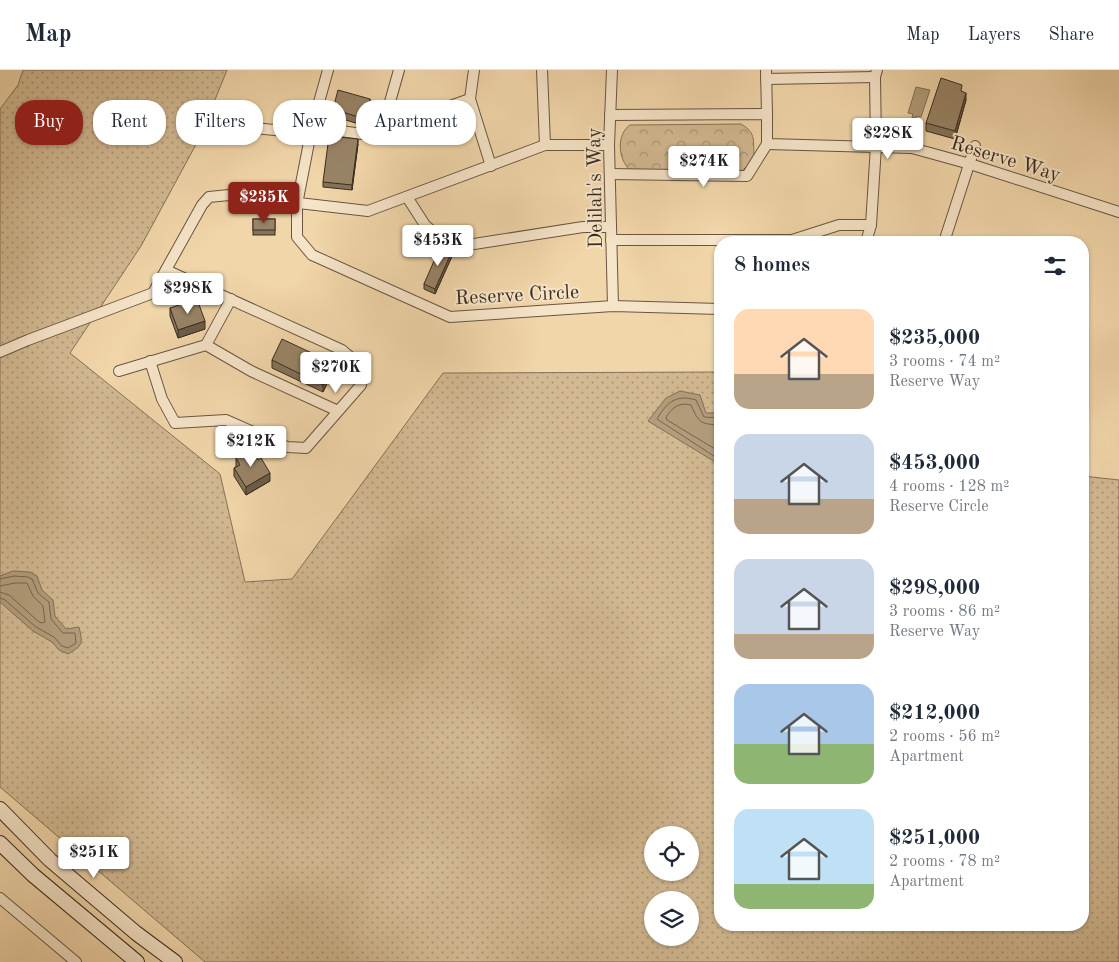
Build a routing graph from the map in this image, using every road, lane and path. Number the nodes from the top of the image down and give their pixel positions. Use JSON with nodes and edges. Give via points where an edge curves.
{"nodes":[{"id":1,"x":328,"y":70,"type":"edge"},
{"id":2,"x":400,"y":70,"type":"edge"},
{"id":3,"x":474,"y":70,"type":"edge"},
{"id":4,"x":542,"y":70,"type":"edge"},
{"id":5,"x":612,"y":70,"type":"edge"},
{"id":6,"x":819,"y":74,"type":"edge"},
{"id":7,"x":876,"y":74,"type":"edge"},
{"id":8,"x":766,"y":75,"type":"edge"},
{"id":9,"x":470,"y":99,"type":"junction"},
{"id":10,"x":320,"y":100,"type":"edge"},
{"id":11,"x":391,"y":100,"type":"edge"},
{"id":12,"x":467,"y":100,"type":"edge"},
{"id":13,"x":767,"y":114,"type":"junction"},
{"id":14,"x":610,"y":115,"type":"junction"},
{"id":15,"x":767,"y":144,"type":"junction"},
{"id":16,"x":308,"y":145,"type":"edge"},
{"id":17,"x":545,"y":145,"type":"junction"},
{"id":18,"x":609,"y":145,"type":"junction"},
{"id":19,"x":876,"y":146,"type":"junction"},
{"id":20,"x":975,"y":146,"type":"dead end"},
{"id":21,"x":970,"y":164,"type":"junction"},
{"id":22,"x":490,"y":166,"type":"junction"},
{"id":23,"x":610,"y":174,"type":"junction"},
{"id":24,"x":407,"y":197,"type":"junction"},
{"id":25,"x":297,"y":204,"type":"junction"},
{"id":26,"x":1119,"y":212,"type":"edge"},
{"id":27,"x":871,"y":225,"type":"junction"},
{"id":28,"x":611,"y":227,"type":"junction"},
{"id":29,"x":805,"y":236,"type":"edge"},
{"id":30,"x":868,"y":236,"type":"edge"},
{"id":31,"x":946,"y":236,"type":"edge"},
{"id":32,"x":612,"y":240,"type":"junction"},
{"id":33,"x":714,"y":240,"type":"edge"},
{"id":34,"x":166,"y":270,"type":"junction"},
{"id":35,"x":231,"y":299,"type":"junction"},
{"id":36,"x":613,"y":306,"type":"junction"},
{"id":37,"x":714,"y":309,"type":"edge"},
{"id":38,"x":206,"y":346,"type":"junction"},
{"id":39,"x":0,"y":352,"type":"edge"},
{"id":40,"x":150,"y":361,"type":"junction"},
{"id":41,"x":119,"y":370,"type":"dead end"},
{"id":42,"x":338,"y":411,"type":"junction"},
{"id":43,"x":0,"y":809,"type":"edge"},
{"id":44,"x":0,"y":843,"type":"edge"},
{"id":45,"x":0,"y":898,"type":"edge"},
{"id":46,"x":76,"y":962,"type":"edge"},
{"id":47,"x":137,"y":962,"type":"edge"},
{"id":48,"x":175,"y":962,"type":"edge"}],
"edges":[{"from":1,"to":10,"type":"street","name":"Reserve Circle"},
{"from":2,"to":11,"type":"street"},
{"from":3,"to":9,"type":"street"},
{"from":4,"to":17,"type":"street"},
{"from":5,"to":14,"type":"street","name":"Delilah's Way"},
{"from":6,"to":7,"type":"street"},
{"from":6,"to":8,"type":"street"},
{"from":7,"to":19,"type":"street"},
{"from":8,"to":13,"type":"street"},
{"from":9,"to":12,"type":"street"},
{"from":9,"to":22,"type":"street"},
{"from":13,"to":14,"type":"street"},
{"from":13,"to":15,"type":"street"},
{"from":14,"to":18,"type":"street","name":"Delilah's Way"},
{"from":15,"to":19,"type":"street","name":"Reserve Way"},
{"from":15,"to":23,"type":"street","via":[[747,176]]},
{"from":16,"to":25,"type":"street","name":"Reserve Circle"},
{"from":17,"to":18,"type":"street"},
{"from":17,"to":22,"type":"street"},
{"from":18,"to":23,"type":"street","name":"Delilah's Way"},
{"from":19,"to":21,"type":"street","name":"Reserve Way","via":[[912,148]]},
{"from":19,"to":27,"type":"street"},
{"from":20,"to":21,"type":"street"},
{"from":21,"to":26,"type":"street","name":"Reserve Way"},
{"from":21,"to":31,"type":"street"},
{"from":22,"to":24,"type":"street"},
{"from":23,"to":28,"type":"street","name":"Delilah's Way"},
{"from":24,"to":25,"type":"street","via":[[368,211]]},
{"from":24,"to":28,"type":"street","via":[[425,225],[446,243],[474,244],[583,227]]},
{"from":25,"to":34,"type":"street","via":[[229,195],[209,197]]},
{"from":25,"to":36,"type":"street","name":"Reserve Circle","via":[[297,237],[312,255],[450,317]]},
{"from":27,"to":29,"type":"street","via":[[839,225]]},
{"from":27,"to":30,"type":"street"},
{"from":28,"to":32,"type":"street","name":"Delilah's Way"},
{"from":32,"to":33,"type":"street"},
{"from":32,"to":36,"type":"street","name":"Delilah's Way"},
{"from":34,"to":35,"type":"street"},
{"from":34,"to":39,"type":"street","via":[[153,293]]},
{"from":35,"to":38,"type":"street"},
{"from":35,"to":42,"type":"street","via":[[342,350],[361,366],[361,385]]},
{"from":36,"to":37,"type":"street","name":"Reserve Circle"},
{"from":38,"to":40,"type":"street"},
{"from":38,"to":42,"type":"street"},
{"from":40,"to":41,"type":"street"},
{"from":40,"to":42,"type":"street","via":[[162,399],[176,423],[226,420],[287,447],[306,448]]},
{"from":43,"to":48,"type":"street","via":[[50,860]]},
{"from":44,"to":47,"type":"street","via":[[33,875]]},
{"from":45,"to":46,"type":"street"}]}
